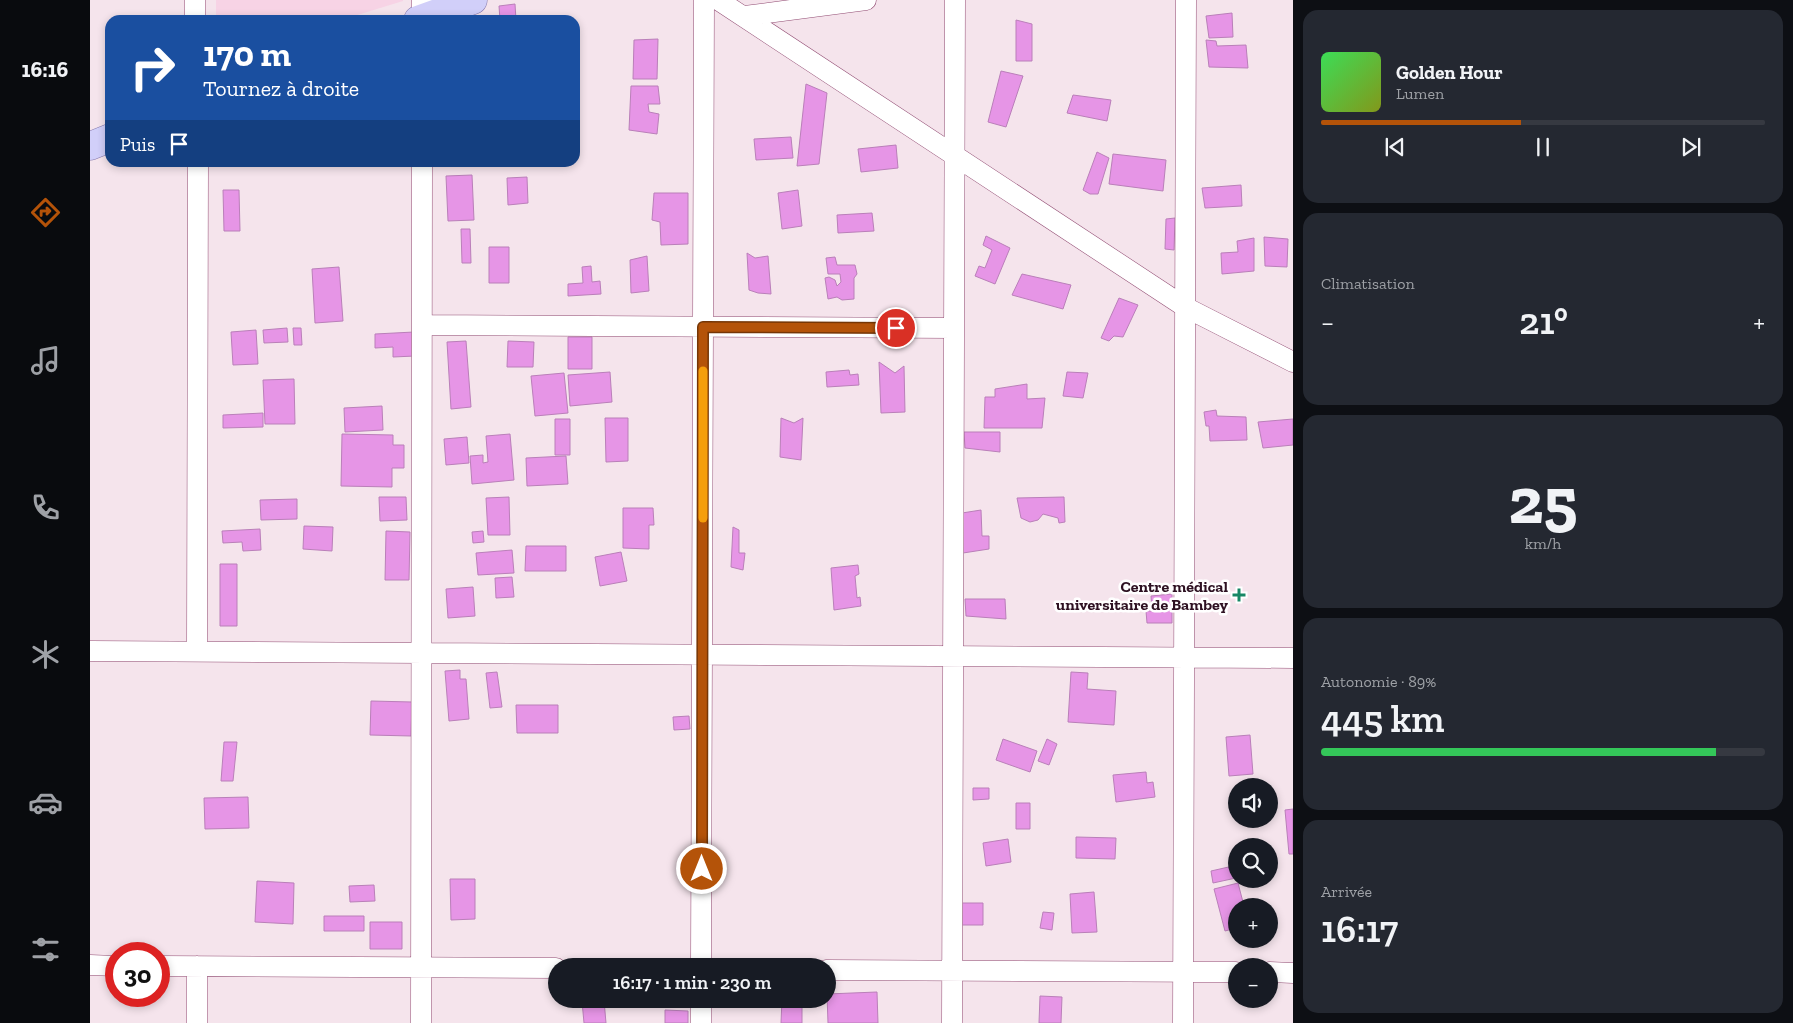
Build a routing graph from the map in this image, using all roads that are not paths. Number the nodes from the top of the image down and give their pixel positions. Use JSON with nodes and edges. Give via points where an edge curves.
{"nodes":[{"id":1,"x":195,"y":0,"type":"edge"},
{"id":2,"x":473,"y":0,"type":"edge"},
{"id":3,"x":704,"y":0,"type":"edge"},
{"id":4,"x":718,"y":0,"type":"edge"},
{"id":5,"x":866,"y":0,"type":"edge"},
{"id":6,"x":955,"y":0,"type":"edge"},
{"id":7,"x":1186,"y":0,"type":"edge"},
{"id":8,"x":196,"y":15,"type":"edge"},
{"id":9,"x":421,"y":15,"type":"edge"},
{"id":10,"x":744,"y":16,"type":"junction"},
{"id":11,"x":105,"y":140,"type":"edge"},
{"id":12,"x":90,"y":146,"type":"edge"},
{"id":13,"x":955,"y":154,"type":"junction"},
{"id":14,"x":198,"y":167,"type":"edge"},
{"id":15,"x":422,"y":167,"type":"edge"},
{"id":16,"x":1185,"y":307,"type":"junction"},
{"id":17,"x":422,"y":325,"type":"junction"},
{"id":18,"x":703,"y":327,"type":"junction"},
{"id":19,"x":954,"y":328,"type":"junction"},
{"id":20,"x":1293,"y":362,"type":"edge"},
{"id":21,"x":90,"y":651,"type":"edge"},
{"id":22,"x":197,"y":652,"type":"junction"},
{"id":23,"x":422,"y":653,"type":"junction"},
{"id":24,"x":702,"y":654,"type":"junction"},
{"id":25,"x":953,"y":656,"type":"junction"},
{"id":26,"x":1184,"y":657,"type":"junction"},
{"id":27,"x":1293,"y":658,"type":"edge"},
{"id":28,"x":701,"y":958,"type":"edge"},
{"id":29,"x":90,"y":965,"type":"edge"},
{"id":30,"x":105,"y":966,"type":"edge"},
{"id":31,"x":170,"y":966,"type":"edge"},
{"id":32,"x":197,"y":966,"type":"junction"},
{"id":33,"x":421,"y":967,"type":"junction"},
{"id":34,"x":548,"y":968,"type":"edge"},
{"id":35,"x":836,"y":970,"type":"edge"},
{"id":36,"x":952,"y":971,"type":"junction"},
{"id":37,"x":1183,"y":972,"type":"junction"},
{"id":38,"x":1228,"y":972,"type":"edge"},
{"id":39,"x":1278,"y":972,"type":"edge"},
{"id":40,"x":1293,"y":972,"type":"edge"},
{"id":41,"x":701,"y":1008,"type":"edge"},
{"id":42,"x":197,"y":1023,"type":"edge"},
{"id":43,"x":421,"y":1023,"type":"edge"},
{"id":44,"x":701,"y":1023,"type":"edge"},
{"id":45,"x":952,"y":1023,"type":"edge"},
{"id":46,"x":1183,"y":1023,"type":"edge"}],
"edges":[{"from":1,"to":8,"type":"street"},
{"from":2,"to":9,"type":"main road"},
{"from":3,"to":18,"type":"street"},
{"from":4,"to":10,"type":"street"},
{"from":5,"to":10,"type":"street"},
{"from":6,"to":13,"type":"street"},
{"from":7,"to":16,"type":"street"},
{"from":10,"to":13,"type":"street"},
{"from":11,"to":12,"type":"main road"},
{"from":13,"to":16,"type":"street"},
{"from":13,"to":19,"type":"street"},
{"from":14,"to":22,"type":"street"},
{"from":15,"to":17,"type":"street"},
{"from":16,"to":20,"type":"street"},
{"from":16,"to":26,"type":"street"},
{"from":17,"to":18,"type":"street"},
{"from":17,"to":23,"type":"street"},
{"from":18,"to":19,"type":"street"},
{"from":18,"to":24,"type":"street"},
{"from":19,"to":25,"type":"street"},
{"from":21,"to":22,"type":"street"},
{"from":22,"to":23,"type":"street"},
{"from":23,"to":24,"type":"street"},
{"from":23,"to":33,"type":"street"},
{"from":24,"to":25,"type":"street"},
{"from":24,"to":28,"type":"street"},
{"from":25,"to":26,"type":"street"},
{"from":25,"to":36,"type":"street"},
{"from":26,"to":27,"type":"street"},
{"from":26,"to":37,"type":"street"},
{"from":29,"to":30,"type":"street"},
{"from":31,"to":32,"type":"street"},
{"from":32,"to":33,"type":"street"},
{"from":32,"to":42,"type":"street"},
{"from":33,"to":34,"type":"street"},
{"from":33,"to":43,"type":"street"},
{"from":35,"to":36,"type":"street"},
{"from":36,"to":37,"type":"street"},
{"from":36,"to":45,"type":"street"},
{"from":37,"to":38,"type":"street"},
{"from":37,"to":46,"type":"street"},
{"from":39,"to":40,"type":"street"},
{"from":41,"to":44,"type":"street"}]}
